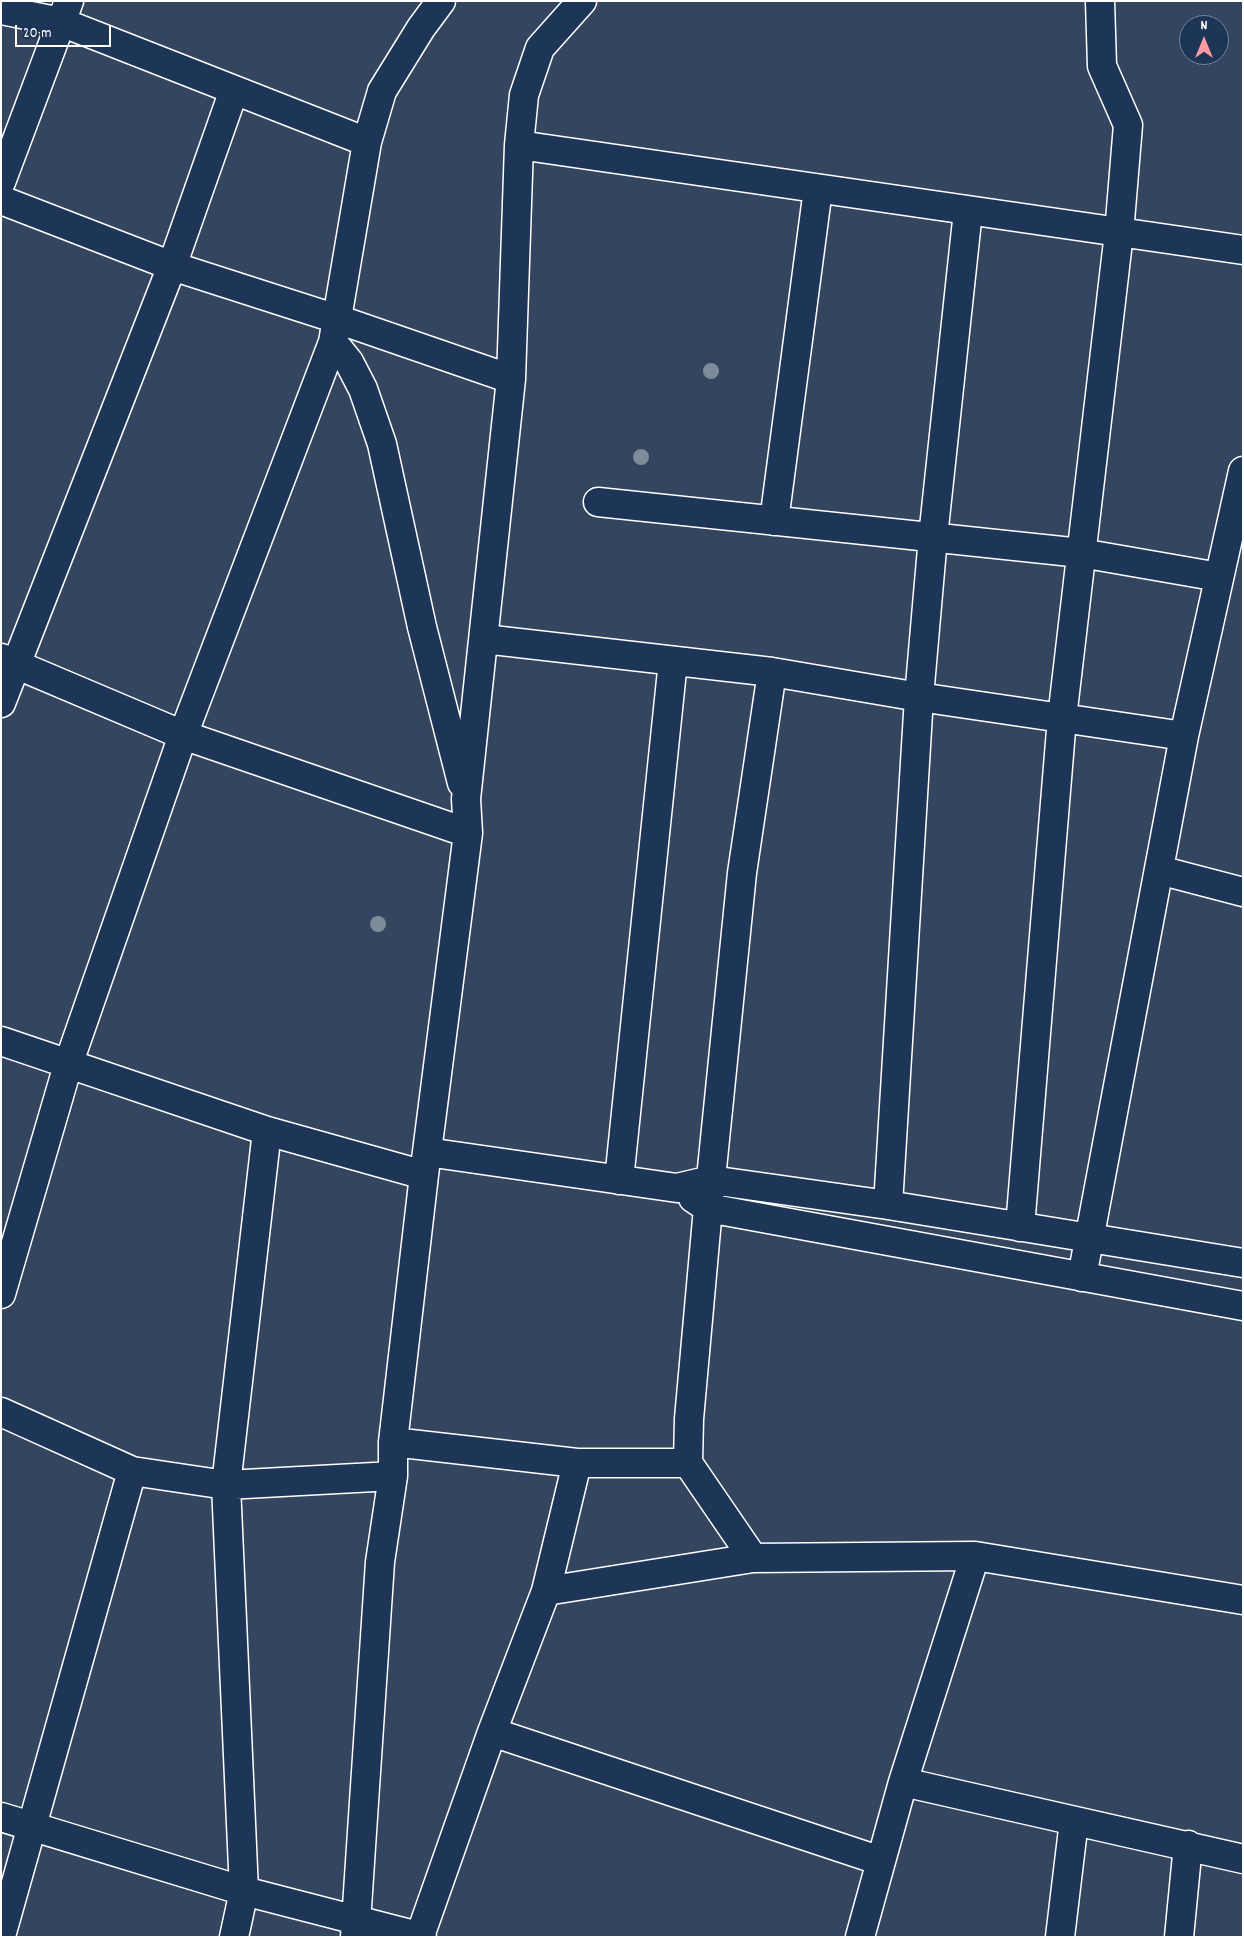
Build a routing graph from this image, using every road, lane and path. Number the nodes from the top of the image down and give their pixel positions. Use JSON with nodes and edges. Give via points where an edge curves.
{"nodes":[{"id":1,"x":441,"y":1,"type":"edge"},
{"id":2,"x":582,"y":1,"type":"edge"},
{"id":3,"x":1100,"y":1,"type":"edge"},
{"id":4,"x":1,"y":10,"type":"edge"},
{"id":5,"x":65,"y":12,"type":"edge"},
{"id":6,"x":234,"y":90,"type":"junction"},
{"id":7,"x":367,"y":142,"type":"junction"},
{"id":8,"x":519,"y":145,"type":"junction"},
{"id":9,"x":1,"y":182,"type":"edge"},
{"id":10,"x":818,"y":189,"type":"junction"},
{"id":11,"x":1,"y":200,"type":"edge"},
{"id":12,"x":968,"y":211,"type":"junction"},
{"id":13,"x":1119,"y":233,"type":"junction"},
{"id":14,"x":1243,"y":250,"type":"edge"},
{"id":15,"x":172,"y":266,"type":"junction"},
{"id":16,"x":335,"y":330,"type":"junction"},
{"id":17,"x":511,"y":379,"type":"junction"},
{"id":18,"x":1243,"y":471,"type":"edge"},
{"id":19,"x":598,"y":502,"type":"dead end"},
{"id":20,"x":774,"y":521,"type":"junction"},
{"id":21,"x":933,"y":537,"type":"junction"},
{"id":22,"x":1081,"y":553,"type":"junction"},
{"id":23,"x":1219,"y":577,"type":"junction"},
{"id":24,"x":484,"y":639,"type":"junction"},
{"id":25,"x":8,"y":661,"type":"edge"},
{"id":26,"x":673,"y":661,"type":"junction"},
{"id":27,"x":772,"y":672,"type":"junction"},
{"id":28,"x":919,"y":697,"type":"junction"},
{"id":29,"x":1,"y":703,"type":"edge"},
{"id":30,"x":1062,"y":718,"type":"junction"},
{"id":31,"x":183,"y":735,"type":"junction"},
{"id":32,"x":1184,"y":736,"type":"junction"},
{"id":33,"x":466,"y":799,"type":"junction"},
{"id":34,"x":468,"y":833,"type":"junction"},
{"id":35,"x":1159,"y":870,"type":"junction"},
{"id":36,"x":1243,"y":892,"type":"edge"},
{"id":37,"x":1,"y":1041,"type":"edge"},
{"id":38,"x":68,"y":1065,"type":"junction"},
{"id":39,"x":267,"y":1131,"type":"junction"},
{"id":40,"x":425,"y":1163,"type":"junction"},
{"id":41,"x":619,"y":1180,"type":"junction"},
{"id":42,"x":712,"y":1180,"type":"junction"},
{"id":43,"x":677,"y":1188,"type":"junction"},
{"id":44,"x":888,"y":1205,"type":"junction"},
{"id":45,"x":708,"y":1208,"type":"junction"},
{"id":46,"x":1020,"y":1227,"type":"junction"},
{"id":47,"x":1091,"y":1239,"type":"junction"},
{"id":48,"x":1243,"y":1263,"type":"edge"},
{"id":49,"x":1082,"y":1276,"type":"junction"},
{"id":50,"x":1,"y":1294,"type":"edge"},
{"id":51,"x":1243,"y":1306,"type":"edge"},
{"id":52,"x":1,"y":1412,"type":"edge"},
{"id":53,"x":393,"y":1442,"type":"junction"},
{"id":54,"x":577,"y":1463,"type":"junction"},
{"id":55,"x":688,"y":1463,"type":"junction"},
{"id":56,"x":132,"y":1471,"type":"junction"},
{"id":57,"x":393,"y":1476,"type":"junction"},
{"id":58,"x":226,"y":1485,"type":"junction"},
{"id":59,"x":975,"y":1556,"type":"junction"},
{"id":60,"x":753,"y":1558,"type":"junction"},
{"id":61,"x":546,"y":1591,"type":"junction"},
{"id":62,"x":1243,"y":1600,"type":"edge"},
{"id":63,"x":492,"y":1732,"type":"junction"},
{"id":64,"x":903,"y":1782,"type":"junction"},
{"id":65,"x":1,"y":1817,"type":"edge"},
{"id":66,"x":1074,"y":1822,"type":"junction"},
{"id":67,"x":32,"y":1828,"type":"junction"},
{"id":68,"x":1188,"y":1846,"type":"junction"},
{"id":69,"x":1243,"y":1859,"type":"edge"},
{"id":70,"x":881,"y":1861,"type":"junction"},
{"id":71,"x":244,"y":1891,"type":"junction"},
{"id":72,"x":355,"y":1929,"type":"edge"},
{"id":73,"x":1,"y":1936,"type":"edge"},
{"id":74,"x":421,"y":1936,"type":"edge"},
{"id":75,"x":234,"y":1937,"type":"edge"},
{"id":76,"x":860,"y":1937,"type":"edge"},
{"id":77,"x":1060,"y":1937,"type":"edge"},
{"id":78,"x":1179,"y":1937,"type":"edge"}],
"edges":[{"from":1,"to":7,"type":"street","via":[[382,91]]},
{"from":2,"to":8,"type":"street","via":[[540,48],[524,95]]},
{"from":3,"to":13,"type":"street","via":[[1102,66],[1128,125]]},
{"from":4,"to":5,"type":"street"},
{"from":5,"to":6,"type":"street"},
{"from":5,"to":9,"type":"street"},
{"from":6,"to":7,"type":"street"},
{"from":6,"to":15,"type":"street"},
{"from":7,"to":16,"type":"street"},
{"from":8,"to":10,"type":"street"},
{"from":8,"to":17,"type":"street"},
{"from":10,"to":12,"type":"street"},
{"from":10,"to":20,"type":"street"},
{"from":11,"to":15,"type":"street"},
{"from":12,"to":13,"type":"street"},
{"from":12,"to":21,"type":"street"},
{"from":13,"to":14,"type":"street"},
{"from":13,"to":22,"type":"street"},
{"from":15,"to":16,"type":"street"},
{"from":15,"to":25,"type":"street"},
{"from":16,"to":17,"type":"street"},
{"from":16,"to":31,"type":"street"},
{"from":16,"to":33,"type":"street","via":[[363,389],[382,444],[422,627]]},
{"from":17,"to":24,"type":"street"},
{"from":18,"to":23,"type":"street"},
{"from":19,"to":20,"type":"street"},
{"from":20,"to":21,"type":"street"},
{"from":21,"to":22,"type":"street"},
{"from":21,"to":28,"type":"street"},
{"from":22,"to":23,"type":"street"},
{"from":22,"to":30,"type":"street"},
{"from":23,"to":32,"type":"street"},
{"from":24,"to":26,"type":"street"},
{"from":24,"to":33,"type":"street"},
{"from":25,"to":29,"type":"street"},
{"from":25,"to":31,"type":"street"},
{"from":26,"to":27,"type":"street"},
{"from":26,"to":41,"type":"street"},
{"from":27,"to":28,"type":"street"},
{"from":27,"to":42,"type":"street","via":[[742,873]]},
{"from":28,"to":30,"type":"street"},
{"from":28,"to":44,"type":"street"},
{"from":30,"to":32,"type":"street"},
{"from":30,"to":46,"type":"street"},
{"from":31,"to":34,"type":"street"},
{"from":31,"to":38,"type":"street"},
{"from":32,"to":35,"type":"street"},
{"from":33,"to":34,"type":"street"},
{"from":34,"to":40,"type":"street"},
{"from":35,"to":36,"type":"street"},
{"from":35,"to":47,"type":"street"},
{"from":37,"to":38,"type":"street"},
{"from":38,"to":39,"type":"street"},
{"from":38,"to":50,"type":"street"},
{"from":39,"to":40,"type":"street"},
{"from":39,"to":58,"type":"street"},
{"from":40,"to":41,"type":"street"},
{"from":40,"to":53,"type":"street"},
{"from":41,"to":43,"type":"street"},
{"from":42,"to":43,"type":"street"},
{"from":42,"to":44,"type":"street"},
{"from":42,"to":45,"type":"street"},
{"from":43,"to":45,"type":"street"},
{"from":44,"to":46,"type":"street"},
{"from":45,"to":49,"type":"street"},
{"from":45,"to":55,"type":"street"},
{"from":46,"to":47,"type":"street"},
{"from":47,"to":48,"type":"street"},
{"from":47,"to":49,"type":"street"},
{"from":49,"to":51,"type":"street"},
{"from":52,"to":56,"type":"street"},
{"from":53,"to":54,"type":"street"},
{"from":53,"to":57,"type":"street"},
{"from":54,"to":55,"type":"street"},
{"from":54,"to":61,"type":"street"},
{"from":55,"to":60,"type":"street"},
{"from":56,"to":58,"type":"street"},
{"from":56,"to":67,"type":"street"},
{"from":57,"to":58,"type":"street"},
{"from":57,"to":72,"type":"street","via":[[380,1562]]},
{"from":58,"to":71,"type":"street"},
{"from":59,"to":60,"type":"street"},
{"from":59,"to":62,"type":"street"},
{"from":59,"to":64,"type":"street"},
{"from":60,"to":61,"type":"street"},
{"from":61,"to":63,"type":"street"},
{"from":63,"to":70,"type":"street"},
{"from":63,"to":74,"type":"street"},
{"from":64,"to":66,"type":"street"},
{"from":64,"to":70,"type":"street"},
{"from":65,"to":67,"type":"street"},
{"from":66,"to":68,"type":"street"},
{"from":66,"to":77,"type":"street"},
{"from":67,"to":71,"type":"street"},
{"from":67,"to":73,"type":"street"},
{"from":68,"to":69,"type":"street"},
{"from":68,"to":78,"type":"street"},
{"from":70,"to":76,"type":"street"},
{"from":71,"to":72,"type":"street"},
{"from":71,"to":75,"type":"street"},
{"from":72,"to":74,"type":"street"}]}
